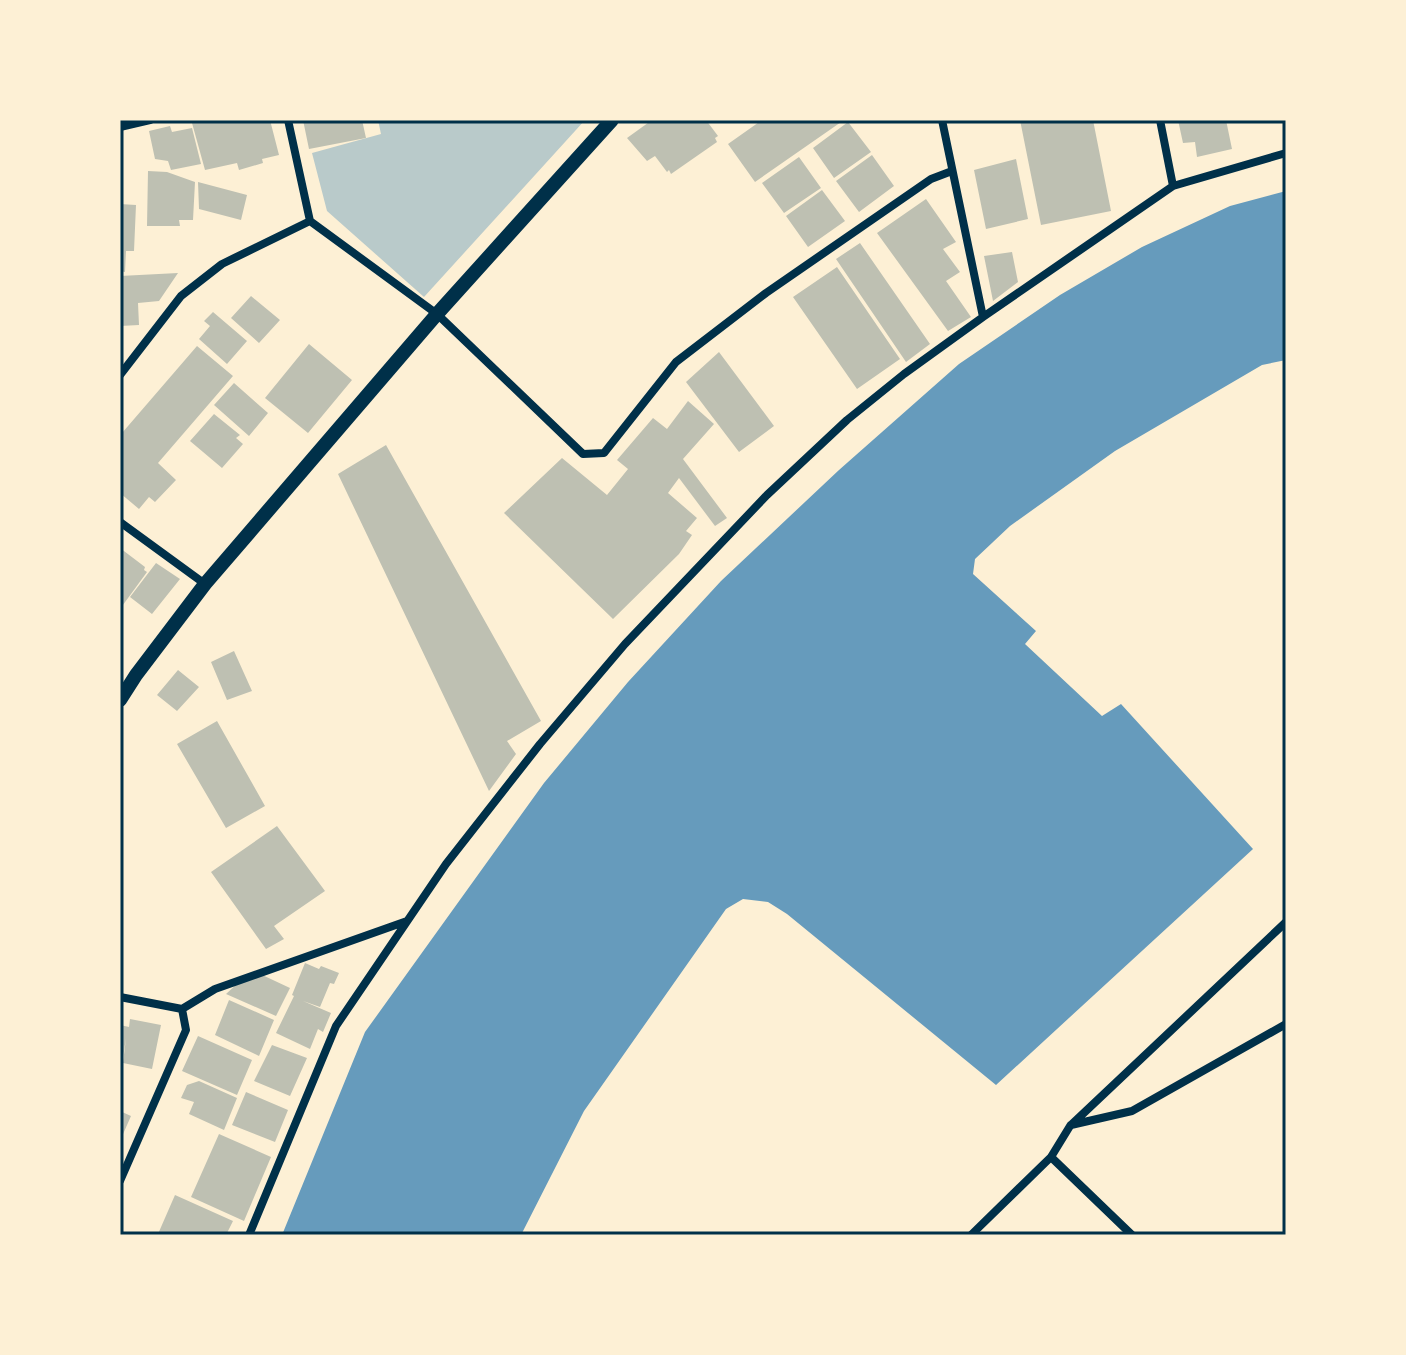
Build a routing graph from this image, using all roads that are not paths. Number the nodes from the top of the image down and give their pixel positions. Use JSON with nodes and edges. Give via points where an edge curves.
{"nodes":[{"id":1,"x":150,"y":120,"type":"edge"},
{"id":2,"x":288,"y":120,"type":"edge"},
{"id":3,"x":612,"y":120,"type":"edge"},
{"id":4,"x":942,"y":120,"type":"edge"},
{"id":5,"x":1160,"y":120,"type":"edge"},
{"id":6,"x":120,"y":127,"type":"edge"},
{"id":7,"x":1286,"y":153,"type":"edge"},
{"id":8,"x":952,"y":171,"type":"junction"},
{"id":9,"x":1173,"y":186,"type":"junction"},
{"id":10,"x":310,"y":221,"type":"junction"},
{"id":11,"x":437,"y":314,"type":"junction"},
{"id":12,"x":983,"y":317,"type":"junction"},
{"id":13,"x":120,"y":375,"type":"edge"},
{"id":14,"x":120,"y":522,"type":"edge"},
{"id":15,"x":205,"y":584,"type":"junction"},
{"id":16,"x":120,"y":700,"type":"edge"},
{"id":17,"x":408,"y":921,"type":"junction"},
{"id":18,"x":1286,"y":922,"type":"edge"},
{"id":19,"x":120,"y":997,"type":"edge"},
{"id":20,"x":182,"y":1009,"type":"junction"},
{"id":21,"x":1286,"y":1024,"type":"edge"},
{"id":22,"x":1070,"y":1126,"type":"junction"},
{"id":23,"x":1051,"y":1157,"type":"junction"},
{"id":24,"x":120,"y":1181,"type":"edge"},
{"id":25,"x":249,"y":1235,"type":"edge"},
{"id":26,"x":971,"y":1235,"type":"edge"},
{"id":27,"x":1132,"y":1235,"type":"edge"}],
"edges":[{"from":1,"to":6,"type":"street"},
{"from":2,"to":10,"type":"street"},
{"from":3,"to":11,"type":"street"},
{"from":4,"to":8,"type":"street"},
{"from":5,"to":9,"type":"street"},
{"from":7,"to":9,"type":"street"},
{"from":8,"to":11,"type":"street","via":[[931,179],[779,284],[676,362],[604,453],[583,454]]},
{"from":8,"to":12,"type":"street"},
{"from":9,"to":12,"type":"street"},
{"from":10,"to":11,"type":"street"},
{"from":10,"to":13,"type":"street","via":[[222,264],[181,296]]},
{"from":11,"to":15,"type":"street"},
{"from":12,"to":17,"type":"street","via":[[847,420],[767,495],[625,644],[540,744]]},
{"from":14,"to":15,"type":"street"},
{"from":15,"to":16,"type":"street"},
{"from":17,"to":20,"type":"street","via":[[215,989]]},
{"from":17,"to":25,"type":"street","via":[[336,1026]]},
{"from":18,"to":22,"type":"street"},
{"from":19,"to":20,"type":"street"},
{"from":20,"to":24,"type":"street","via":[[186,1030]]},
{"from":21,"to":22,"type":"street","via":[[1132,1111]]},
{"from":22,"to":23,"type":"street"},
{"from":23,"to":26,"type":"street"},
{"from":23,"to":27,"type":"street"}]}
